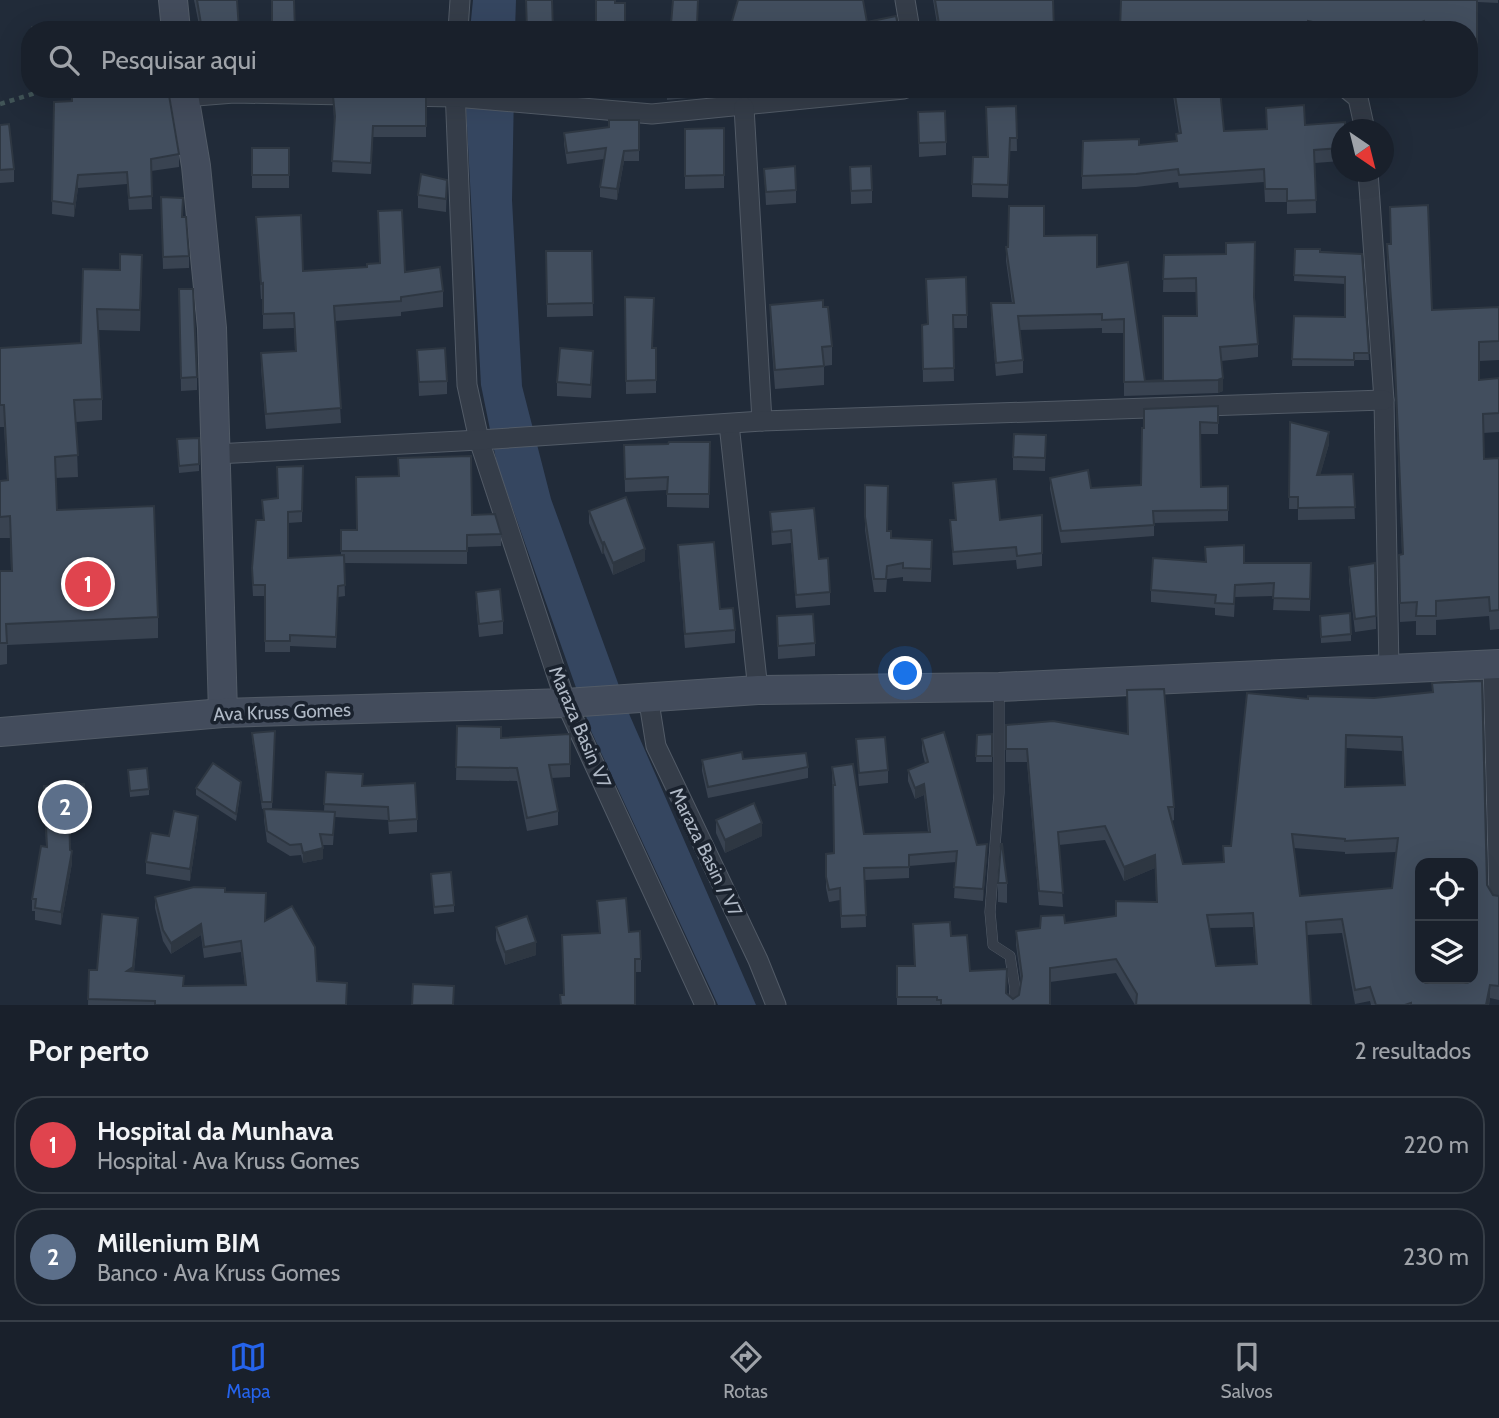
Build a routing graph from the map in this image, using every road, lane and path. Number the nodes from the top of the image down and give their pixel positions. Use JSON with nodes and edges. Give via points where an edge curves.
{"nodes":[{"id":1,"x":173,"y":0,"type":"edge"},
{"id":2,"x":460,"y":0,"type":"edge"},
{"id":3,"x":905,"y":0,"type":"edge"},
{"id":4,"x":175,"y":21,"type":"edge"},
{"id":5,"x":459,"y":21,"type":"edge"},
{"id":6,"x":908,"y":21,"type":"edge"},
{"id":7,"x":21,"y":97,"type":"edge"},
{"id":8,"x":184,"y":98,"type":"edge"},
{"id":9,"x":455,"y":98,"type":"edge"},
{"id":10,"x":498,"y":98,"type":"edge"},
{"id":11,"x":824,"y":98,"type":"edge"},
{"id":12,"x":1358,"y":98,"type":"edge"},
{"id":13,"x":0,"y":104,"type":"edge"},
{"id":14,"x":744,"y":107,"type":"junction"},
{"id":15,"x":1363,"y":119,"type":"edge"},
{"id":16,"x":1369,"y":182,"type":"edge"},
{"id":17,"x":1384,"y":400,"type":"junction"},
{"id":18,"x":762,"y":421,"type":"junction"},
{"id":19,"x":729,"y":424,"type":"junction"},
{"id":20,"x":479,"y":440,"type":"junction"},
{"id":21,"x":216,"y":454,"type":"junction"},
{"id":22,"x":1496,"y":664,"type":"edge"},
{"id":23,"x":1389,"y":669,"type":"junction"},
{"id":24,"x":999,"y":687,"type":"junction"},
{"id":25,"x":758,"y":690,"type":"junction"},
{"id":26,"x":648,"y":696,"type":"junction"},
{"id":27,"x":566,"y":703,"type":"junction"},
{"id":28,"x":223,"y":713,"type":"junction"},
{"id":29,"x":0,"y":732,"type":"edge"},
{"id":30,"x":1499,"y":898,"type":"edge"},
{"id":31,"x":705,"y":1005,"type":"edge"},
{"id":32,"x":776,"y":1005,"type":"edge"},
{"id":33,"x":1013,"y":1005,"type":"edge"}],
"edges":[{"from":1,"to":4,"type":"street"},
{"from":2,"to":5,"type":"street"},
{"from":3,"to":6,"type":"street"},
{"from":7,"to":13,"type":"path"},
{"from":8,"to":21,"type":"street","via":[[196,166],[212,328]]},
{"from":9,"to":20,"type":"street","name":"Maraza Basin V7","via":[[467,385]]},
{"from":10,"to":14,"type":"street","via":[[652,114]]},
{"from":11,"to":14,"type":"street"},
{"from":12,"to":15,"type":"street"},
{"from":14,"to":18,"type":"street"},
{"from":16,"to":17,"type":"street"},
{"from":17,"to":18,"type":"street"},
{"from":17,"to":23,"type":"street"},
{"from":18,"to":19,"type":"street"},
{"from":19,"to":20,"type":"street"},
{"from":19,"to":25,"type":"street"},
{"from":20,"to":21,"type":"street"},
{"from":20,"to":27,"type":"street","name":"Maraza Basin V7"},
{"from":21,"to":28,"type":"street"},
{"from":22,"to":23,"type":"street","name":"Ava Kruss Gomes"},
{"from":22,"to":30,"type":"street"},
{"from":23,"to":24,"type":"street","name":"Ava Kruss Gomes"},
{"from":24,"to":25,"type":"street","name":"Ava Kruss Gomes"},
{"from":24,"to":33,"type":"lane","via":[[999,793],[990,912],[993,945],[1010,956]]},
{"from":25,"to":26,"type":"street","name":"Ava Kruss Gomes"},
{"from":26,"to":27,"type":"street","name":"Ava Kruss Gomes"},
{"from":26,"to":32,"type":"street","name":"Maraza Basin / V7","via":[[656,746]]},
{"from":27,"to":28,"type":"street","name":"Ava Kruss Gomes"},
{"from":27,"to":31,"type":"street","name":"Maraza Basin V7"},
{"from":28,"to":29,"type":"street","name":"Ava Kruss Gomes"}]}
